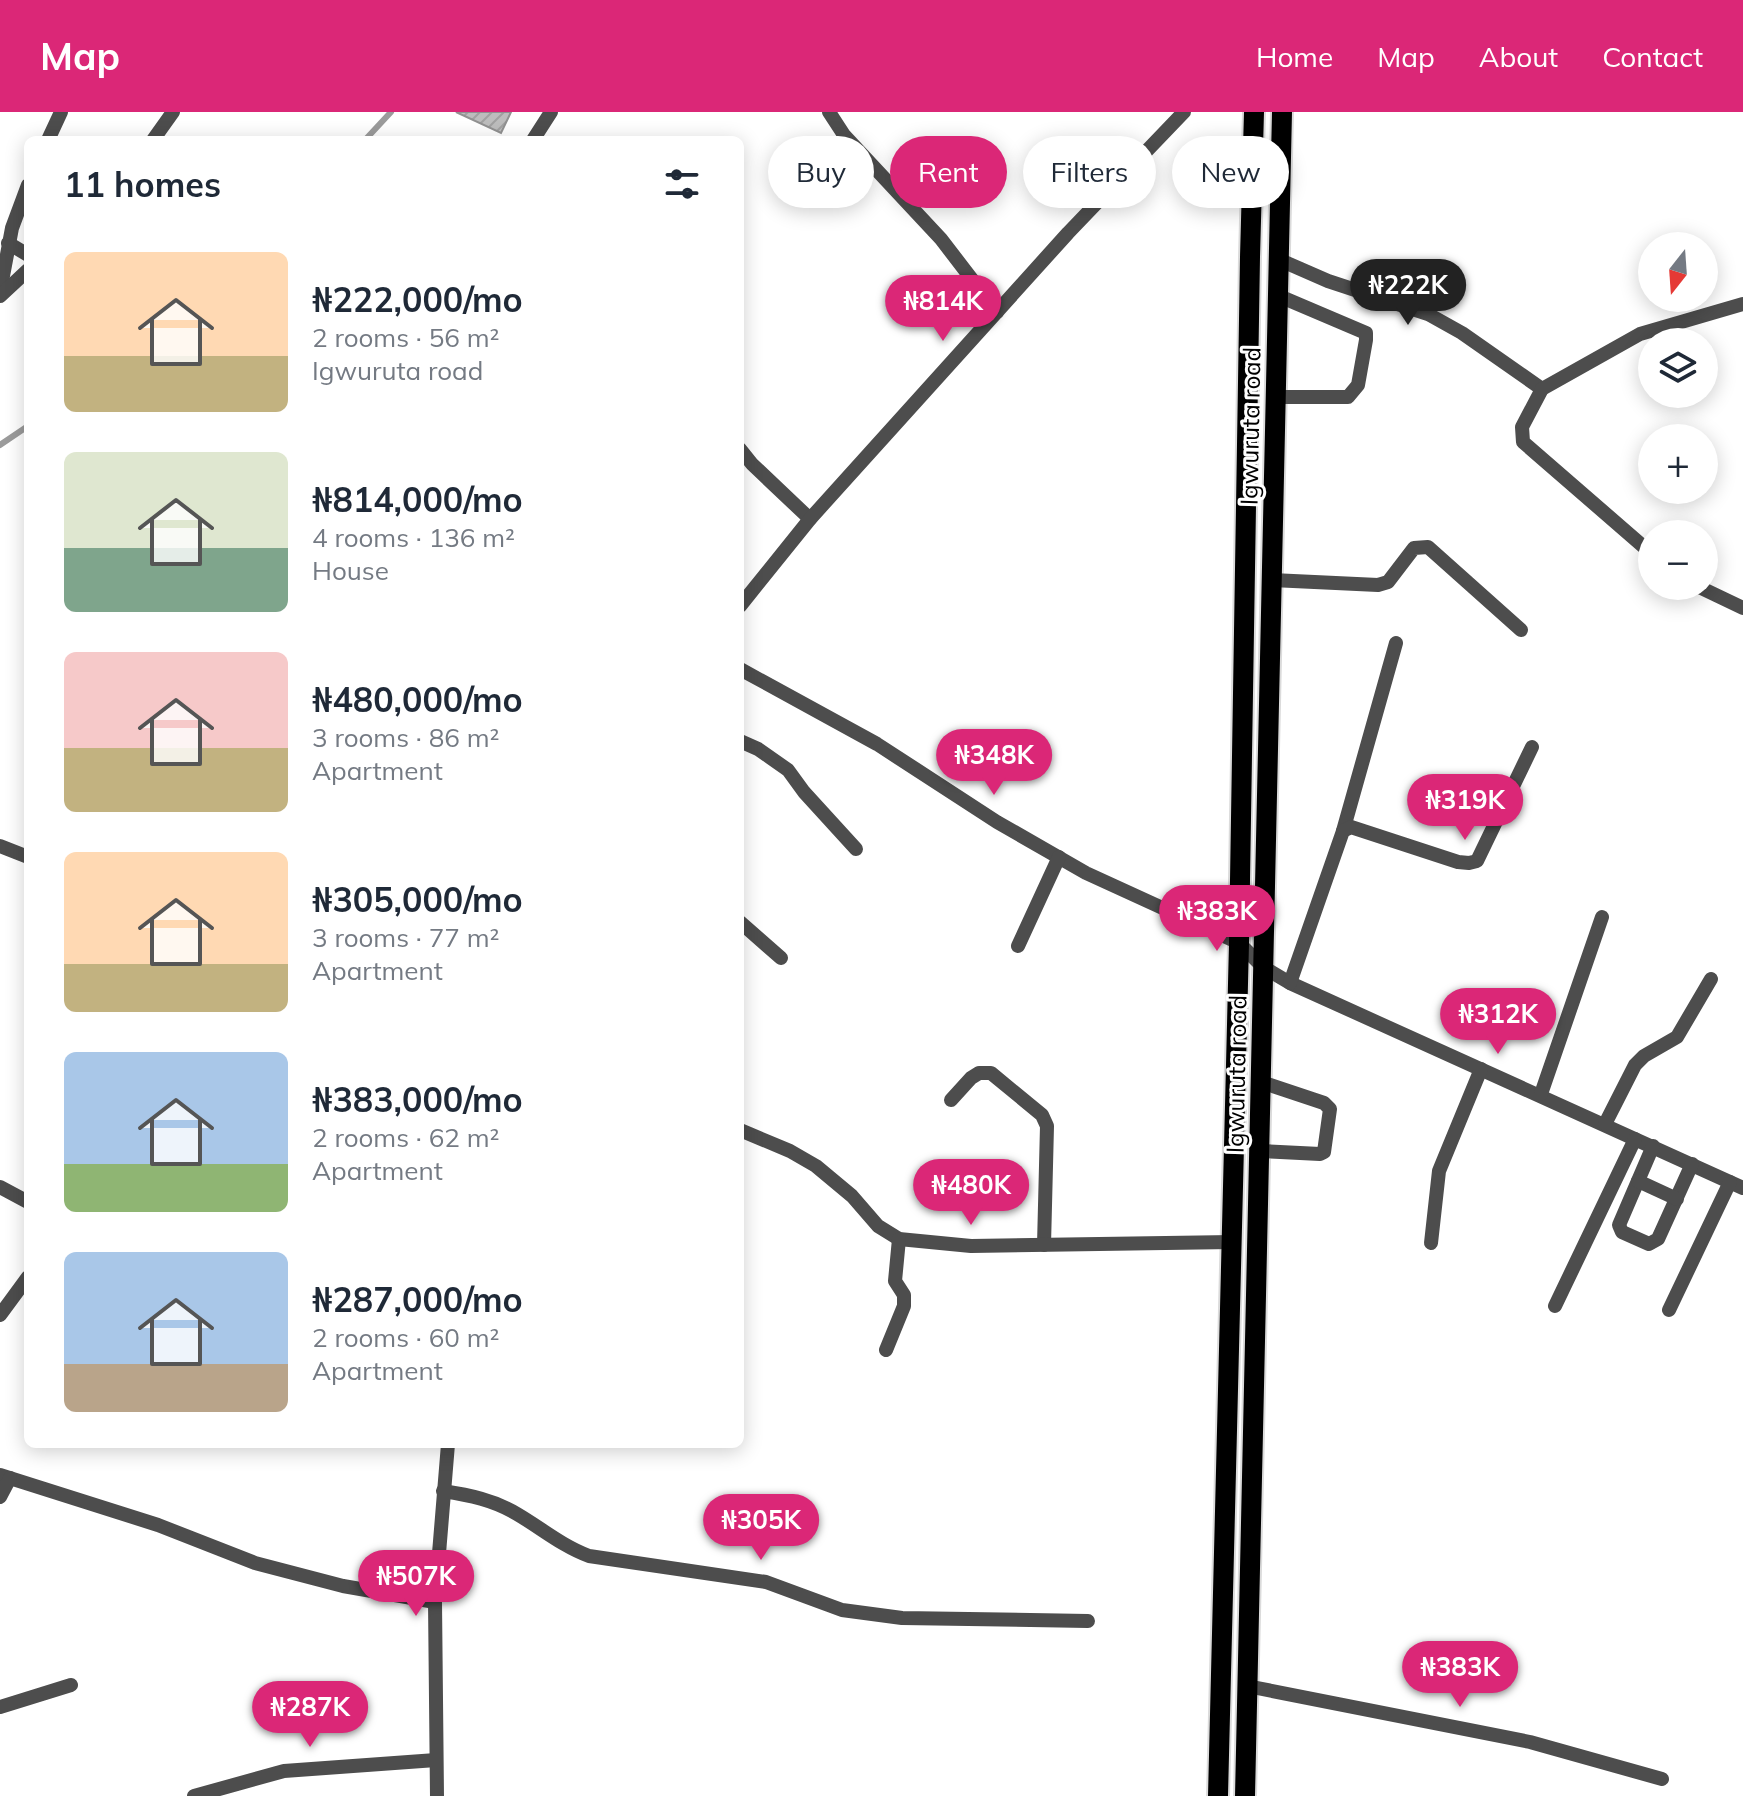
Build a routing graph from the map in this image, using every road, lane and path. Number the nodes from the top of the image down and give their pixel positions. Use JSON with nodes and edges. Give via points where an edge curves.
{"nodes":[{"id":1,"x":61,"y":112,"type":"edge"},
{"id":2,"x":173,"y":112,"type":"edge"},
{"id":3,"x":551,"y":112,"type":"edge"},
{"id":4,"x":829,"y":112,"type":"edge"},
{"id":5,"x":1184,"y":112,"type":"edge"},
{"id":6,"x":1254,"y":112,"type":"edge"},
{"id":7,"x":1282,"y":112,"type":"edge"},
{"id":8,"x":50,"y":136,"type":"edge"},
{"id":9,"x":156,"y":136,"type":"edge"},
{"id":10,"x":536,"y":136,"type":"edge"},
{"id":11,"x":24,"y":197,"type":"edge"},
{"id":12,"x":8,"y":243,"type":"junction"},
{"id":13,"x":24,"y":253,"type":"edge"},
{"id":14,"x":1280,"y":260,"type":"junction"},
{"id":15,"x":24,"y":273,"type":"edge"},
{"id":16,"x":0,"y":294,"type":"edge"},
{"id":17,"x":1279,"y":296,"type":"junction"},
{"id":18,"x":1743,"y":304,"type":"edge"},
{"id":19,"x":997,"y":312,"type":"junction"},
{"id":20,"x":1542,"y":389,"type":"junction"},
{"id":21,"x":1277,"y":397,"type":"junction"},
{"id":22,"x":744,"y":454,"type":"edge"},
{"id":23,"x":810,"y":519,"type":"junction"},
{"id":24,"x":1638,"y":542,"type":"edge"},
{"id":25,"x":1272,"y":580,"type":"junction"},
{"id":26,"x":1718,"y":596,"type":"edge"},
{"id":27,"x":744,"y":601,"type":"edge"},
{"id":28,"x":1743,"y":608,"type":"edge"},
{"id":29,"x":1521,"y":630,"type":"dead end"},
{"id":30,"x":1396,"y":643,"type":"dead end"},
{"id":31,"x":744,"y":671,"type":"edge"},
{"id":32,"x":744,"y":743,"type":"edge"},
{"id":33,"x":1532,"y":747,"type":"dead end"},
{"id":34,"x":1343,"y":831,"type":"junction"},
{"id":35,"x":856,"y":849,"type":"dead end"},
{"id":36,"x":2,"y":852,"type":"edge"},
{"id":37,"x":24,"y":856,"type":"edge"},
{"id":38,"x":1059,"y":857,"type":"junction"},
{"id":39,"x":1602,"y":917,"type":"dead end"},
{"id":40,"x":744,"y":926,"type":"edge"},
{"id":41,"x":1239,"y":943,"type":"junction"},
{"id":42,"x":1018,"y":946,"type":"dead end"},
{"id":43,"x":781,"y":958,"type":"dead end"},
{"id":44,"x":1263,"y":967,"type":"junction"},
{"id":45,"x":1711,"y":979,"type":"dead end"},
{"id":46,"x":1290,"y":983,"type":"junction"},
{"id":47,"x":1481,"y":1069,"type":"junction"},
{"id":48,"x":1261,"y":1082,"type":"junction"},
{"id":49,"x":1541,"y":1094,"type":"junction"},
{"id":50,"x":951,"y":1100,"type":"dead end"},
{"id":51,"x":1605,"y":1124,"type":"junction"},
{"id":52,"x":744,"y":1132,"type":"edge"},
{"id":53,"x":1635,"y":1139,"type":"junction"},
{"id":54,"x":1653,"y":1146,"type":"junction"},
{"id":55,"x":1260,"y":1151,"type":"junction"},
{"id":56,"x":1692,"y":1164,"type":"junction"},
{"id":57,"x":1638,"y":1181,"type":"junction"},
{"id":58,"x":1737,"y":1185,"type":"edge"},
{"id":59,"x":0,"y":1187,"type":"edge"},
{"id":60,"x":1677,"y":1199,"type":"junction"},
{"id":61,"x":24,"y":1200,"type":"edge"},
{"id":62,"x":899,"y":1239,"type":"junction"},
{"id":63,"x":1232,"y":1242,"type":"junction"},
{"id":64,"x":1431,"y":1243,"type":"dead end"},
{"id":65,"x":1044,"y":1245,"type":"junction"},
{"id":66,"x":24,"y":1282,"type":"edge"},
{"id":67,"x":1555,"y":1306,"type":"dead end"},
{"id":68,"x":1669,"y":1310,"type":"dead end"},
{"id":69,"x":0,"y":1315,"type":"edge"},
{"id":70,"x":886,"y":1350,"type":"dead end"},
{"id":71,"x":446,"y":1448,"type":"edge"},
{"id":72,"x":5,"y":1476,"type":"edge"},
{"id":73,"x":443,"y":1491,"type":"junction"},
{"id":74,"x":0,"y":1497,"type":"edge"},
{"id":75,"x":435,"y":1602,"type":"junction"},
{"id":76,"x":1088,"y":1621,"type":"dead end"},
{"id":77,"x":71,"y":1685,"type":"dead end"},
{"id":78,"x":1247,"y":1686,"type":"junction"},
{"id":79,"x":0,"y":1707,"type":"edge"},
{"id":80,"x":436,"y":1760,"type":"junction"},
{"id":81,"x":1662,"y":1779,"type":"dead end"},
{"id":82,"x":194,"y":1796,"type":"edge"},
{"id":83,"x":437,"y":1796,"type":"edge"},
{"id":84,"x":1218,"y":1796,"type":"edge"},
{"id":85,"x":1245,"y":1796,"type":"edge"}],
"edges":[{"from":1,"to":8,"type":"street"},
{"from":2,"to":9,"type":"street"},
{"from":3,"to":10,"type":"street"},
{"from":4,"to":19,"type":"street","via":[[941,239]]},
{"from":5,"to":19,"type":"street"},
{"from":6,"to":41,"type":"main road","name":"Igwuruta road"},
{"from":7,"to":14,"type":"main road","name":"Igwuruta road"},
{"from":11,"to":12,"type":"street"},
{"from":12,"to":13,"type":"street"},
{"from":12,"to":16,"type":"street"},
{"from":14,"to":17,"type":"main road","name":"Igwuruta road"},
{"from":14,"to":20,"type":"street","via":[[1428,314]]},
{"from":15,"to":16,"type":"street"},
{"from":17,"to":21,"type":"main road","name":"Igwuruta road"},
{"from":17,"to":21,"type":"street","via":[[1366,333],[1358,385],[1348,397]]},
{"from":18,"to":20,"type":"street","via":[[1640,334]]},
{"from":19,"to":23,"type":"street"},
{"from":20,"to":24,"type":"street","via":[[1522,427],[1523,442]]},
{"from":21,"to":25,"type":"main road","name":"Igwuruta road"},
{"from":22,"to":23,"type":"street"},
{"from":23,"to":27,"type":"street"},
{"from":25,"to":29,"type":"street","via":[[1378,585],[1388,582],[1414,548],[1428,547]]},
{"from":25,"to":44,"type":"main road","name":"Igwuruta road"},
{"from":26,"to":28,"type":"street"},
{"from":30,"to":34,"type":"street"},
{"from":31,"to":38,"type":"street","via":[[877,744]]},
{"from":32,"to":35,"type":"street","via":[[788,770]]},
{"from":33,"to":34,"type":"street","via":[[1473,863],[1351,827]]},
{"from":34,"to":46,"type":"street"},
{"from":36,"to":37,"type":"street"},
{"from":38,"to":41,"type":"street"},
{"from":38,"to":42,"type":"street"},
{"from":39,"to":49,"type":"street"},
{"from":40,"to":43,"type":"street"},
{"from":41,"to":44,"type":"street"},
{"from":41,"to":63,"type":"main road","name":"Igwuruta road"},
{"from":44,"to":46,"type":"street"},
{"from":44,"to":48,"type":"main road","name":"Igwuruta road"},
{"from":45,"to":51,"type":"street","via":[[1677,1037],[1635,1065]]},
{"from":46,"to":47,"type":"street"},
{"from":47,"to":49,"type":"street"},
{"from":47,"to":64,"type":"street","via":[[1439,1171]]},
{"from":48,"to":55,"type":"main road","name":"Igwuruta road"},
{"from":48,"to":55,"type":"street","via":[[1330,1109],[1324,1152]]},
{"from":49,"to":51,"type":"street"},
{"from":50,"to":65,"type":"street","via":[[971,1078],[991,1073],[1042,1115],[1047,1126]]},
{"from":51,"to":53,"type":"street"},
{"from":52,"to":62,"type":"street","via":[[816,1166],[878,1226]]},
{"from":53,"to":54,"type":"street"},
{"from":53,"to":67,"type":"street"},
{"from":54,"to":56,"type":"street"},
{"from":54,"to":57,"type":"street"},
{"from":55,"to":78,"type":"main road","name":"Igwuruta road"},
{"from":56,"to":58,"type":"street"},
{"from":56,"to":60,"type":"street"},
{"from":57,"to":60,"type":"street"},
{"from":57,"to":60,"type":"street","via":[[1619,1225],[1622,1232],[1655,1243]]},
{"from":58,"to":68,"type":"street"},
{"from":59,"to":61,"type":"street"},
{"from":62,"to":65,"type":"street","via":[[971,1246]]},
{"from":62,"to":70,"type":"street","via":[[895,1281],[904,1306]]},
{"from":63,"to":65,"type":"street"},
{"from":63,"to":84,"type":"main road","name":"Igwuruta road"},
{"from":66,"to":69,"type":"street"},
{"from":71,"to":73,"type":"street"},
{"from":72,"to":74,"type":"street"},
{"from":72,"to":75,"type":"street","via":[[158,1525],[255,1563]]},
{"from":73,"to":75,"type":"street"},
{"from":73,"to":76,"type":"street","via":[[497,1504],[589,1556],[766,1582],[842,1610],[902,1618]]},
{"from":75,"to":80,"type":"street"},
{"from":77,"to":79,"type":"street"},
{"from":78,"to":81,"type":"street","via":[[1530,1742]]},
{"from":78,"to":85,"type":"main road","name":"Igwuruta road"},
{"from":80,"to":82,"type":"street","via":[[284,1771]]},
{"from":80,"to":83,"type":"street"}]}
